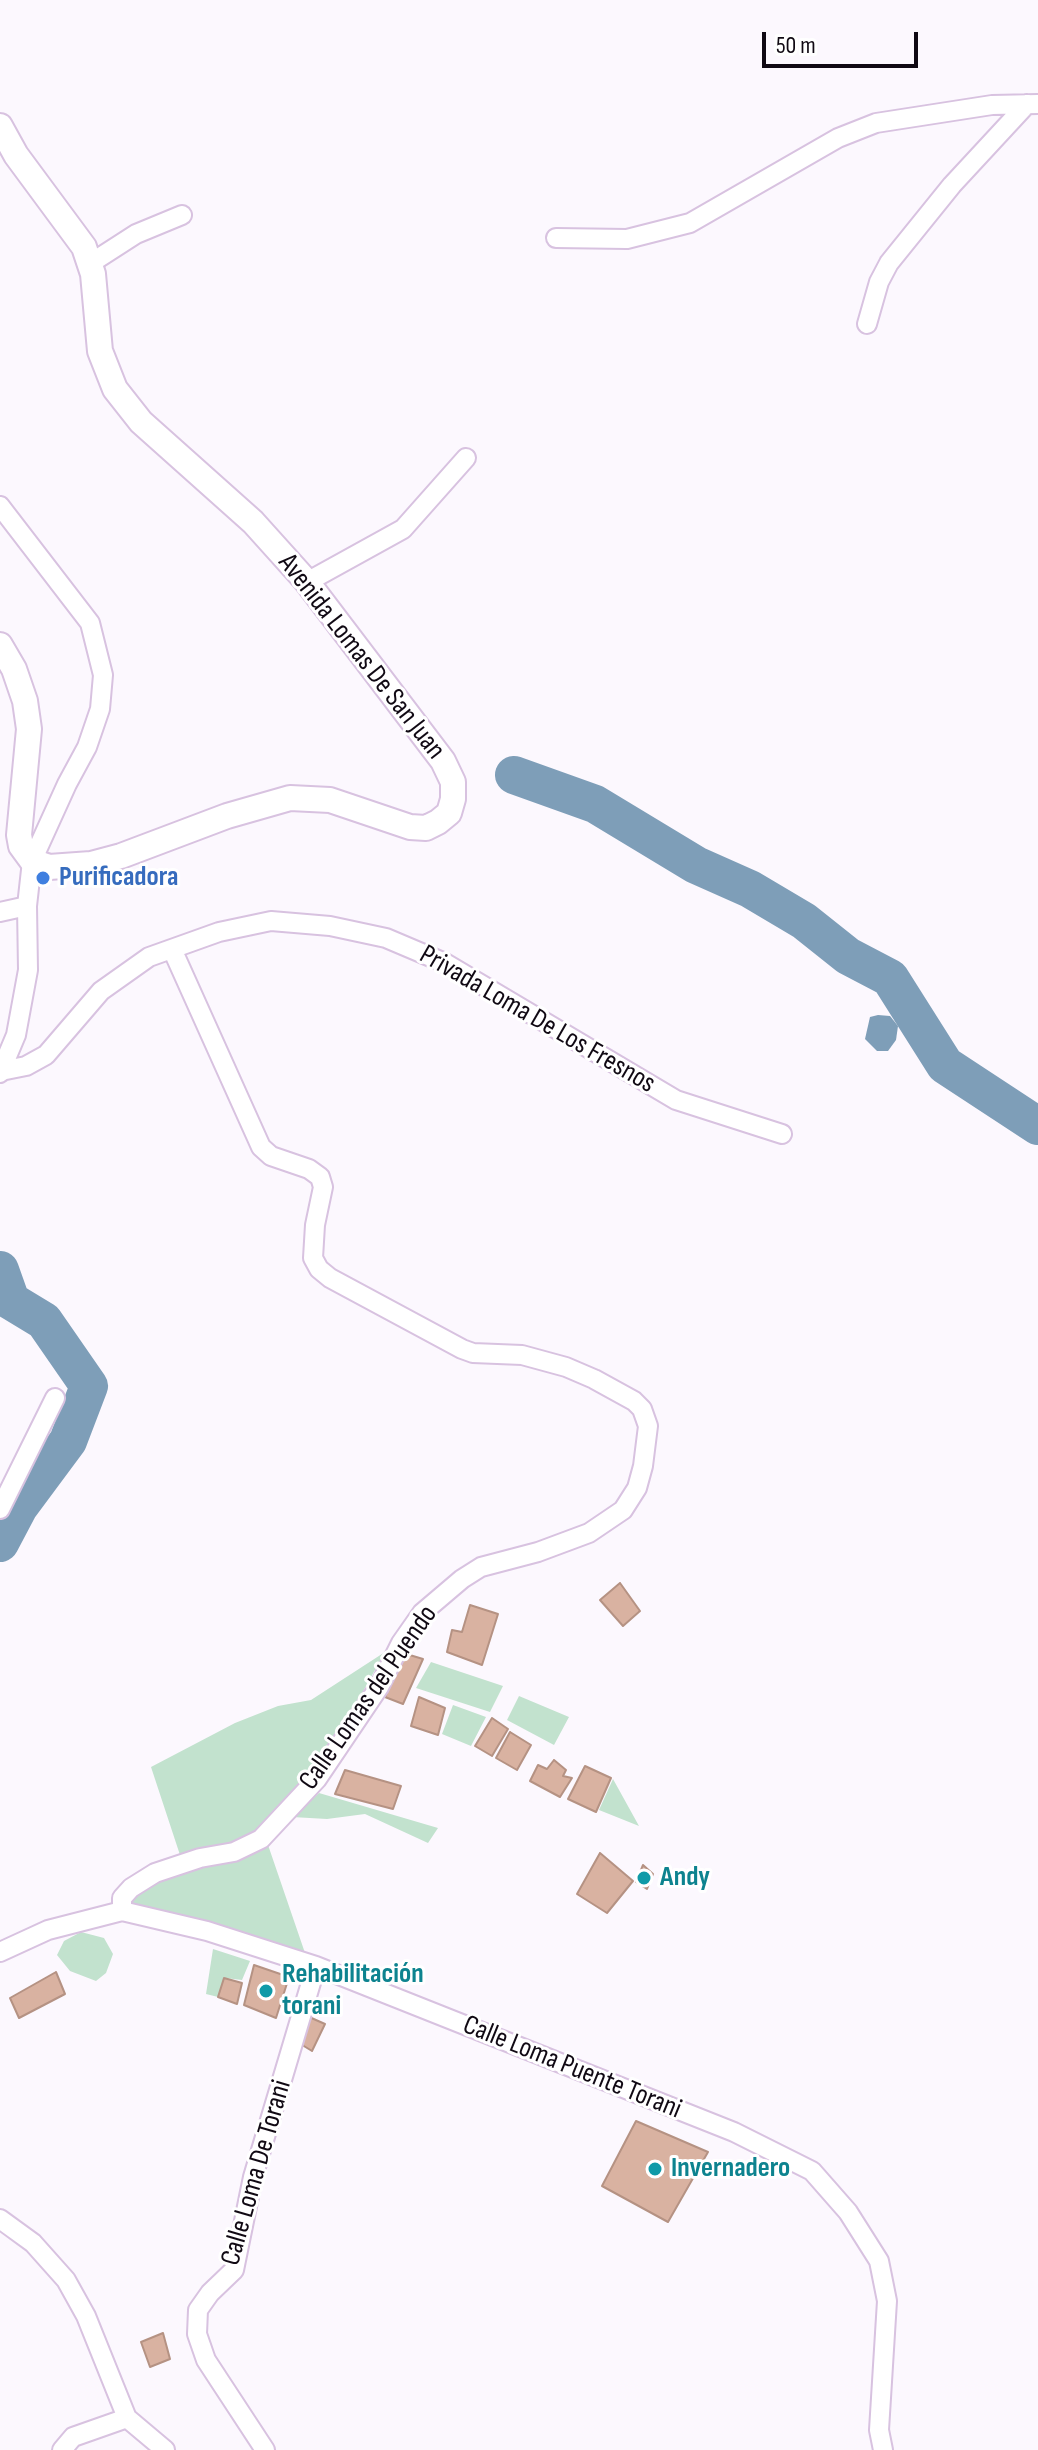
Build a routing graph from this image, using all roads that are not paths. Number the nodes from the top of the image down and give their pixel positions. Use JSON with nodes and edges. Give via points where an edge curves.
{"nodes":[{"id":1,"x":1033,"y":104,"type":"edge"},
{"id":2,"x":0,"y":126,"type":"edge"},
{"id":3,"x":182,"y":215,"type":"dead end"},
{"id":4,"x":556,"y":238,"type":"dead end"},
{"id":5,"x":91,"y":263,"type":"junction"},
{"id":6,"x":867,"y":324,"type":"dead end"},
{"id":7,"x":466,"y":458,"type":"dead end"},
{"id":8,"x":0,"y":506,"type":"edge"},
{"id":9,"x":307,"y":582,"type":"junction"},
{"id":10,"x":0,"y":645,"type":"edge"},
{"id":11,"x":32,"y":861,"type":"junction"},
{"id":12,"x":27,"y":906,"type":"junction"},
{"id":13,"x":0,"y":912,"type":"edge"},
{"id":14,"x":172,"y":949,"type":"junction"},
{"id":15,"x":0,"y":1072,"type":"edge"},
{"id":16,"x":782,"y":1134,"type":"dead end"},
{"id":17,"x":55,"y":1398,"type":"dead end"},
{"id":18,"x":0,"y":1509,"type":"edge"},
{"id":19,"x":122,"y":1911,"type":"junction"},
{"id":20,"x":0,"y":1952,"type":"edge"},
{"id":21,"x":316,"y":1966,"type":"junction"},
{"id":22,"x":0,"y":2219,"type":"edge"},
{"id":23,"x":127,"y":2418,"type":"junction"},
{"id":24,"x":62,"y":2450,"type":"edge"},
{"id":25,"x":165,"y":2450,"type":"edge"},
{"id":26,"x":265,"y":2450,"type":"edge"},
{"id":27,"x":883,"y":2450,"type":"edge"}],
"edges":[{"from":1,"to":4,"type":"street","via":[[876,123],[838,138],[690,223],[627,239]]},
{"from":1,"to":6,"type":"street","via":[[952,185],[889,263]]},
{"from":2,"to":5,"type":"main road","name":"Avenida Lomas De San Juan"},
{"from":3,"to":5,"type":"street","via":[[136,234]]},
{"from":5,"to":9,"type":"main road","name":"Avenida Lomas De San Juan","via":[[100,351],[115,389],[141,422],[253,522]]},
{"from":7,"to":9,"type":"street","via":[[403,529]]},
{"from":8,"to":11,"type":"street","via":[[90,623],[103,675],[100,709],[87,747]]},
{"from":9,"to":11,"type":"main road","name":"Avenida Lomas De San Juan","via":[[443,761],[453,782],[449,813],[426,828],[410,827],[330,800],[290,798],[91,864],[49,867]]},
{"from":10,"to":11,"type":"main road","via":[[25,701],[29,729],[18,823],[21,846]]},
{"from":11,"to":12,"type":"street"},
{"from":12,"to":13,"type":"street"},
{"from":12,"to":15,"type":"street","via":[[28,970],[16,1035]]},
{"from":14,"to":15,"type":"street","name":"Privada Loma De Los Fresnos","via":[[149,957],[101,991],[46,1055]]},
{"from":14,"to":16,"type":"street","name":"Privada Loma De Los Fresnos","via":[[271,921],[386,938],[445,963],[676,1100]]},
{"from":14,"to":19,"type":"street","name":"Calle Lomas del Puendo","via":[[261,1147],[320,1177],[313,1258],[330,1278],[462,1349],[522,1355],[566,1367],[618,1391],[642,1409],[648,1426],[637,1488],[623,1510],[589,1533],[481,1567],[462,1579],[422,1613],[317,1779],[261,1839],[234,1852],[155,1873],[122,1898]]},
{"from":17,"to":18,"type":"street"},
{"from":19,"to":20,"type":"street","name":"Calle Loma Puente Torani","via":[[48,1930]]},
{"from":19,"to":21,"type":"street","name":"Calle Loma Puente Torani"},
{"from":21,"to":26,"type":"street","name":"Calle Loma De Torani","via":[[253,2177],[234,2270],[198,2310],[197,2334],[206,2360]]},
{"from":21,"to":27,"type":"street","name":"Calle Loma Puente Torani","via":[[734,2132],[812,2171],[848,2212],[879,2261],[887,2301],[879,2430]]},
{"from":22,"to":23,"type":"street","via":[[33,2243],[66,2280]]},
{"from":23,"to":24,"type":"street","via":[[73,2437]]},
{"from":23,"to":25,"type":"street"}]}
